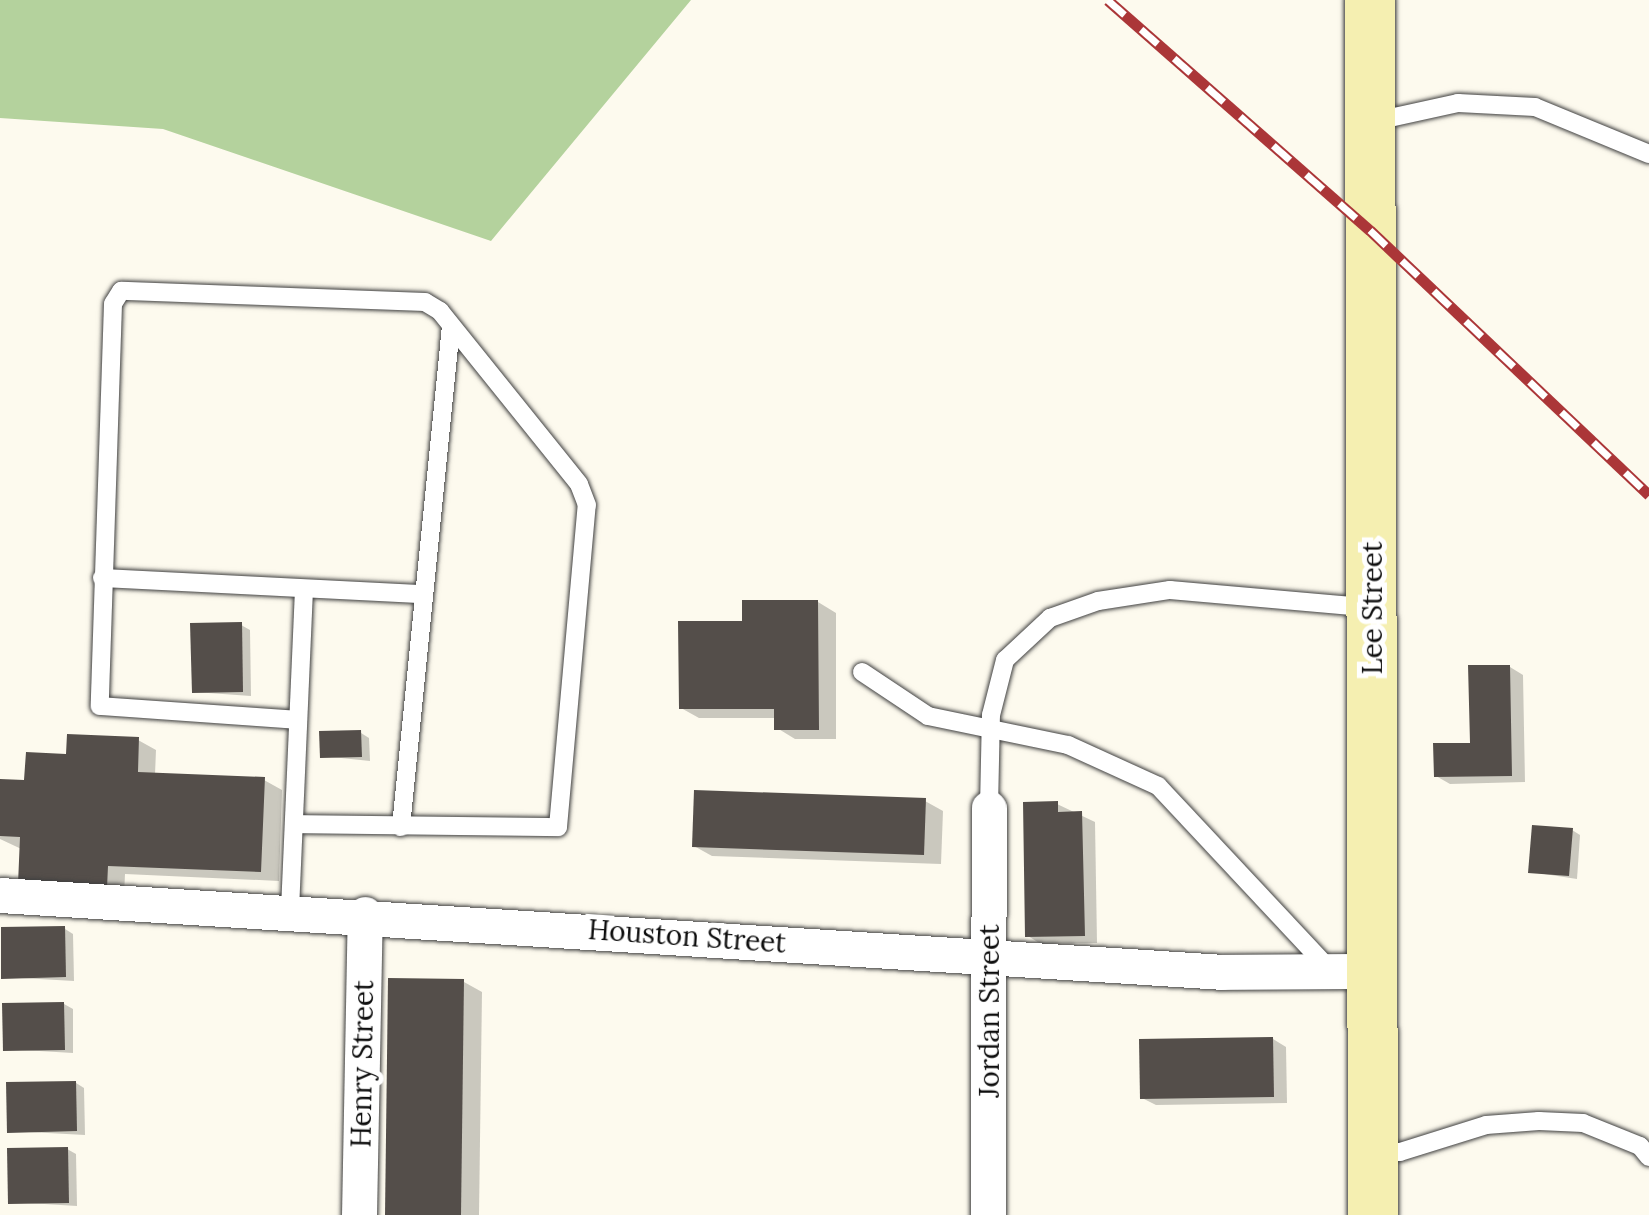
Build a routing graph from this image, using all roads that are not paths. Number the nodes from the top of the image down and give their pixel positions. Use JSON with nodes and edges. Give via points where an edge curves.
{"nodes":[{"id":1,"x":1370,"y":0,"type":"edge"},
{"id":2,"x":1370,"y":122,"type":"junction"},
{"id":3,"x":1649,"y":154,"type":"edge"},
{"id":4,"x":452,"y":326,"type":"junction"},
{"id":5,"x":102,"y":578,"type":"junction"},
{"id":6,"x":304,"y":590,"type":"junction"},
{"id":7,"x":420,"y":594,"type":"junction"},
{"id":8,"x":1372,"y":608,"type":"junction"},
{"id":9,"x":862,"y":672,"type":"dead end"},
{"id":10,"x":298,"y":720,"type":"junction"},
{"id":11,"x":991,"y":727,"type":"junction"},
{"id":12,"x":988,"y":808,"type":"joint"},
{"id":13,"x":294,"y":824,"type":"junction"},
{"id":14,"x":401,"y":827,"type":"junction"},
{"id":15,"x":0,"y":895,"type":"edge"},
{"id":16,"x":290,"y":910,"type":"junction"},
{"id":17,"x":366,"y":914,"type":"junction"},
{"id":18,"x":988,"y":957,"type":"junction"},
{"id":19,"x":1353,"y":971,"type":"junction"},
{"id":20,"x":1373,"y":1152,"type":"junction"},
{"id":21,"x":1649,"y":1157,"type":"edge"},
{"id":22,"x":359,"y":1215,"type":"edge"},
{"id":23,"x":988,"y":1215,"type":"edge"},
{"id":24,"x":1373,"y":1215,"type":"edge"}],
"edges":[{"from":1,"to":2,"type":"main road","name":"Lee Street"},
{"from":2,"to":3,"type":"lane","via":[[1458,103],[1535,106]]},
{"from":2,"to":8,"type":"main road","name":"Lee Street"},
{"from":4,"to":5,"type":"lane","via":[[425,302],[122,291],[113,304]]},
{"from":4,"to":7,"type":"lane"},
{"from":4,"to":14,"type":"lane","via":[[579,484],[587,505],[562,814],[548,831]]},
{"from":5,"to":6,"type":"lane"},
{"from":5,"to":10,"type":"lane","via":[[100,706]]},
{"from":6,"to":7,"type":"lane"},
{"from":6,"to":10,"type":"lane"},
{"from":7,"to":14,"type":"lane"},
{"from":8,"to":11,"type":"lane","via":[[1170,590],[1098,601],[1050,618],[1005,660]]},
{"from":8,"to":19,"type":"main road","name":"Lee Street"},
{"from":9,"to":11,"type":"lane","via":[[928,716]]},
{"from":10,"to":13,"type":"lane"},
{"from":11,"to":12,"type":"lane"},
{"from":11,"to":19,"type":"lane","via":[[1068,745],[1158,786]]},
{"from":12,"to":18,"type":"street","name":"Jordan Street"},
{"from":13,"to":14,"type":"lane"},
{"from":13,"to":16,"type":"lane"},
{"from":15,"to":16,"type":"street","name":"Houston Street"},
{"from":16,"to":17,"type":"street","name":"Houston Street"},
{"from":17,"to":18,"type":"street","name":"Houston Street"},
{"from":17,"to":22,"type":"street","name":"Henry Street"},
{"from":18,"to":19,"type":"street","name":"Houston Street","via":[[1224,972]]},
{"from":18,"to":23,"type":"street","name":"Jordan Street"},
{"from":19,"to":20,"type":"main road","name":"Lee Street"},
{"from":20,"to":21,"type":"lane","via":[[1400,1152],[1486,1125],[1540,1121],[1583,1122],[1640,1146]]},
{"from":20,"to":24,"type":"main road","name":"Lee Street"}]}
